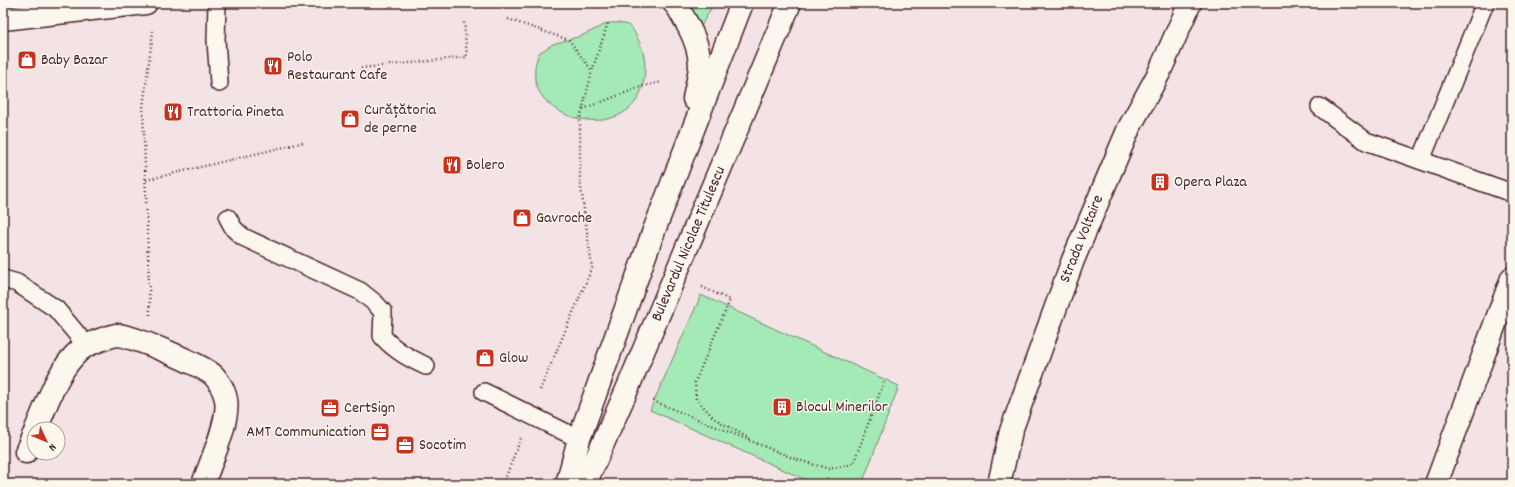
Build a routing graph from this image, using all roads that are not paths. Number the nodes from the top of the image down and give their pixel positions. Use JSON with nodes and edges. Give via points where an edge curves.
{"nodes":[{"id":1,"x":146,"y":3,"type":"edge"},
{"id":2,"x":217,"y":3,"type":"edge"},
{"id":3,"x":674,"y":3,"type":"edge"},
{"id":4,"x":742,"y":3,"type":"edge"},
{"id":5,"x":790,"y":3,"type":"edge"},
{"id":6,"x":1190,"y":3,"type":"edge"},
{"id":7,"x":1485,"y":3,"type":"edge"},
{"id":8,"x":103,"y":6,"type":"edge"},
{"id":9,"x":3,"y":19,"type":"edge"},
{"id":10,"x":219,"y":83,"type":"dead end"},
{"id":11,"x":1320,"y":107,"type":"dead end"},
{"id":12,"x":1421,"y":160,"type":"junction"},
{"id":13,"x":681,"y":161,"type":"junction"},
{"id":14,"x":1512,"y":193,"type":"edge"},
{"id":15,"x":228,"y":218,"type":"dead end"},
{"id":16,"x":3,"y":278,"type":"edge"},
{"id":17,"x":1512,"y":278,"type":"edge"},
{"id":18,"x":87,"y":346,"type":"junction"},
{"id":19,"x":426,"y":366,"type":"dead end"},
{"id":20,"x":484,"y":392,"type":"dead end"},
{"id":21,"x":40,"y":421,"type":"edge"},
{"id":22,"x":579,"y":439,"type":"junction"},
{"id":23,"x":203,"y":484,"type":"edge"},
{"id":24,"x":566,"y":484,"type":"edge"},
{"id":25,"x":585,"y":484,"type":"edge"},
{"id":26,"x":999,"y":484,"type":"edge"},
{"id":27,"x":1436,"y":484,"type":"edge"}],
"edges":[{"from":1,"to":8,"type":"main road"},
{"from":2,"to":10,"type":"lane"},
{"from":3,"to":13,"type":"main road","via":[[693,33],[699,52],[700,68]]},
{"from":4,"to":13,"type":"main road","name":"Bulevardul Nicolae Titulescu"},
{"from":5,"to":25,"type":"main road","name":"Bulevardul Nicolae Titulescu"},
{"from":6,"to":26,"type":"main road","name":"Strada Voltaire","via":[[1159,73],[1129,128],[1073,260],[1011,432]]},
{"from":7,"to":12,"type":"lane"},
{"from":8,"to":9,"type":"main road"},
{"from":11,"to":12,"type":"lane","via":[[1366,141]]},
{"from":12,"to":14,"type":"lane"},
{"from":13,"to":22,"type":"main road","name":"Bulevardul Nicolae Titulescu"},
{"from":15,"to":19,"type":"lane","via":[[234,229],[243,236],[360,291],[383,312],[382,336],[403,355]]},
{"from":16,"to":18,"type":"lane","via":[[17,283],[56,308]]},
{"from":17,"to":27,"type":"main road"},
{"from":18,"to":21,"type":"main road","via":[[63,369]]},
{"from":18,"to":23,"type":"main road","via":[[118,335],[151,345],[204,368],[214,375],[226,399],[227,409]]},
{"from":20,"to":22,"type":"lane"},
{"from":22,"to":24,"type":"main road","name":"Bulevardul Nicolae Titulescu"}]}
